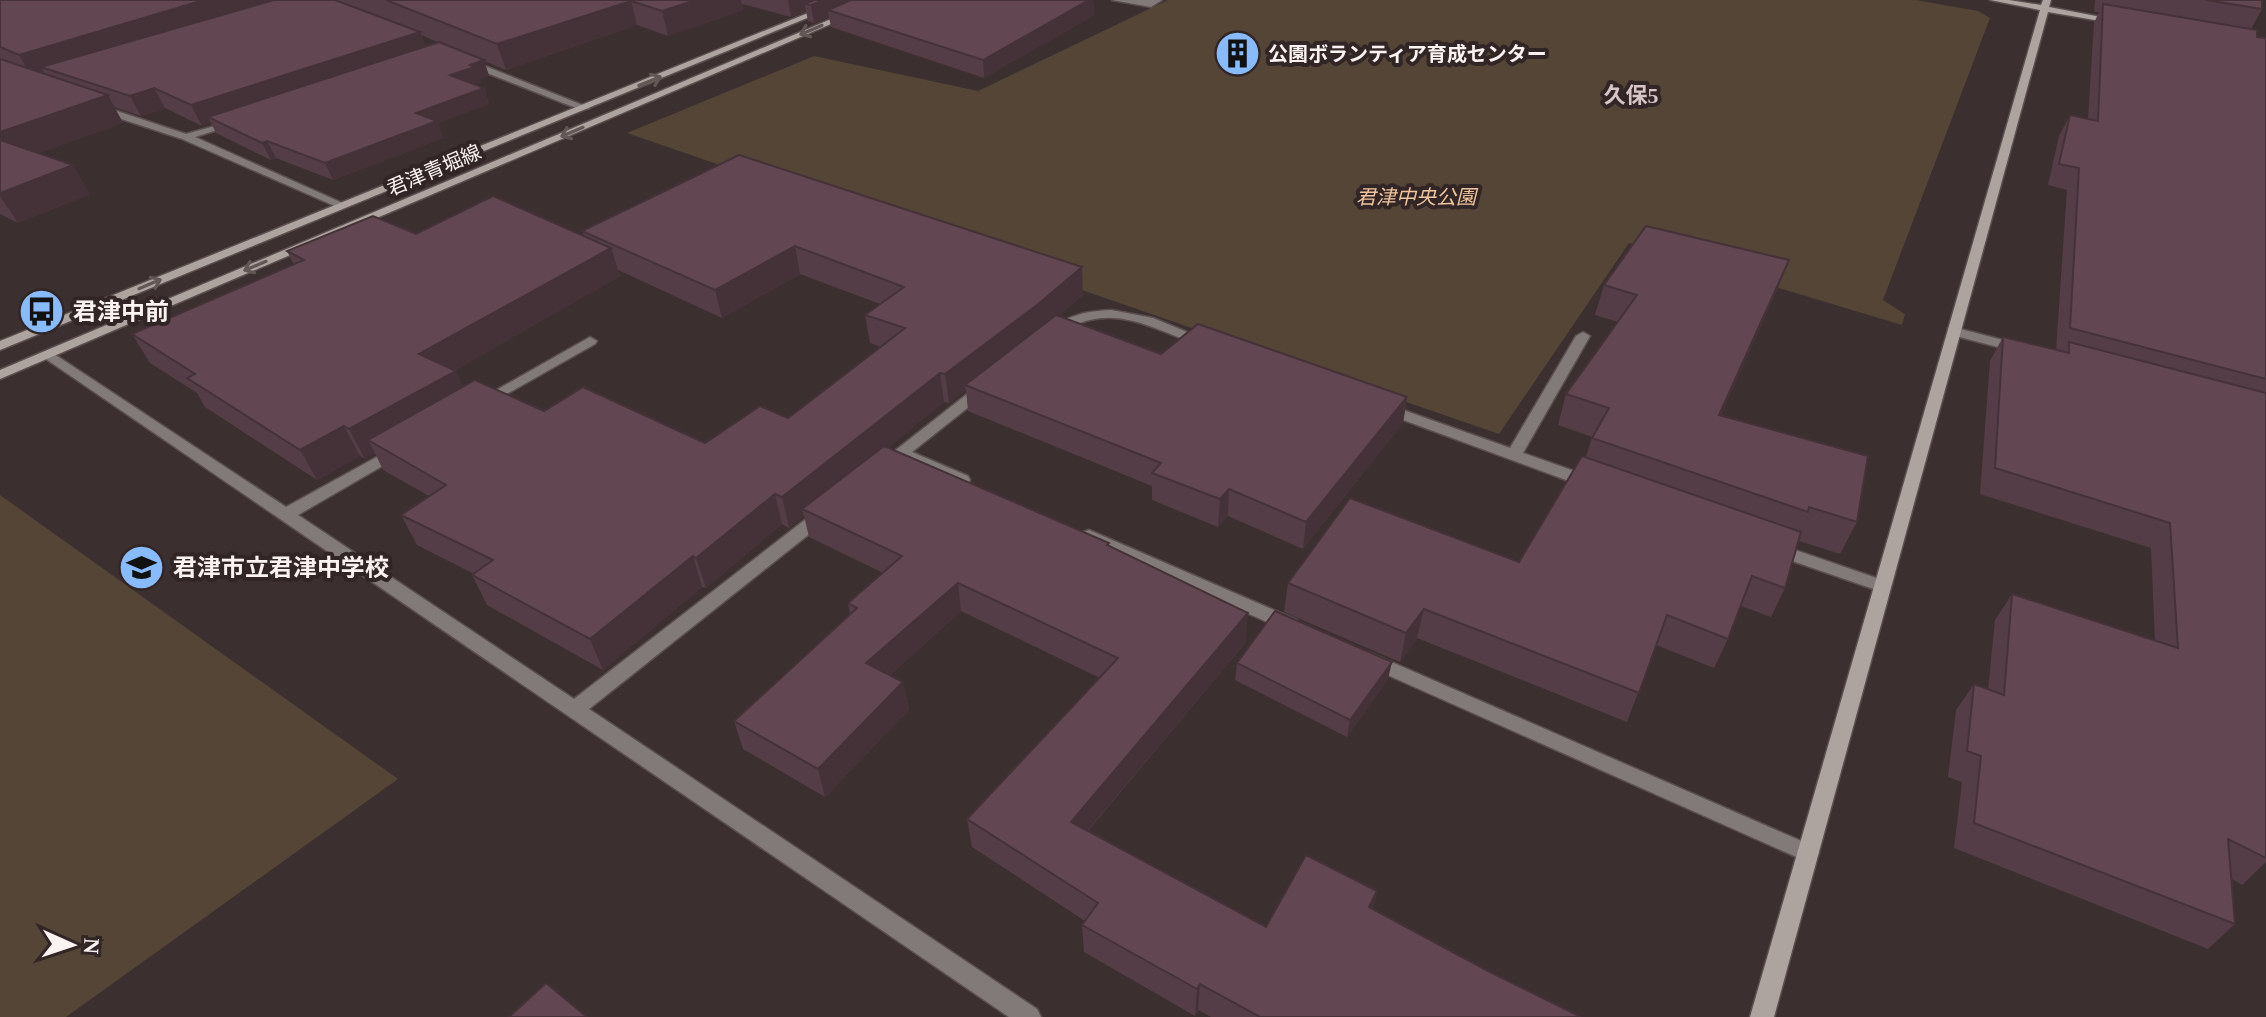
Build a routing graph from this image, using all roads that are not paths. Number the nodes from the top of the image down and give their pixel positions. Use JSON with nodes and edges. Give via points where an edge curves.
{"nodes":[{"id":1,"x":847,"y":0,"type":"edge"},
{"id":2,"x":883,"y":0,"type":"edge"},
{"id":3,"x":1116,"y":0,"type":"edge"},
{"id":4,"x":1158,"y":0,"type":"edge"},
{"id":5,"x":1994,"y":0,"type":"edge"},
{"id":6,"x":2045,"y":4,"type":"edge"},
{"id":7,"x":2129,"y":23,"type":"edge"},
{"id":8,"x":457,"y":58,"type":"edge"},
{"id":9,"x":89,"y":105,"type":"edge"},
{"id":10,"x":585,"y":108,"type":"junction"},
{"id":11,"x":246,"y":117,"type":"edge"},
{"id":12,"x":186,"y":137,"type":"junction"},
{"id":13,"x":341,"y":205,"type":"junction"},
{"id":14,"x":1953,"y":331,"type":"junction"},
{"id":15,"x":1583,"y":336,"type":"dead end"},
{"id":16,"x":590,"y":341,"type":"dead end"},
{"id":17,"x":1038,"y":345,"type":"edge"},
{"id":18,"x":0,"y":346,"type":"edge"},
{"id":19,"x":1225,"y":350,"type":"edge"},
{"id":20,"x":2028,"y":351,"type":"edge"},
{"id":21,"x":48,"y":354,"type":"junction"},
{"id":22,"x":1001,"y":374,"type":"edge"},
{"id":23,"x":0,"y":375,"type":"edge"},
{"id":24,"x":1372,"y":404,"type":"edge"},
{"id":25,"x":465,"y":412,"type":"edge"},
{"id":26,"x":410,"y":444,"type":"edge"},
{"id":27,"x":901,"y":453,"type":"junction"},
{"id":28,"x":1514,"y":455,"type":"junction"},
{"id":29,"x":876,"y":473,"type":"edge"},
{"id":30,"x":974,"y":485,"type":"edge"},
{"id":31,"x":1604,"y":487,"type":"edge"},
{"id":32,"x":838,"y":502,"type":"edge"},
{"id":33,"x":285,"y":515,"type":"junction"},
{"id":34,"x":1076,"y":531,"type":"edge"},
{"id":35,"x":1766,"y":545,"type":"edge"},
{"id":36,"x":1882,"y":586,"type":"junction"},
{"id":37,"x":1310,"y":634,"type":"edge"},
{"id":38,"x":1354,"y":653,"type":"edge"},
{"id":39,"x":574,"y":710,"type":"junction"},
{"id":40,"x":1808,"y":853,"type":"junction"},
{"id":41,"x":1029,"y":1017,"type":"edge"},
{"id":42,"x":1762,"y":1017,"type":"edge"}],
"edges":[{"from":10,"to":1,"type":"main road","name":"君津青堀線","one_way":true},
{"from":2,"to":21,"type":"main road","name":"君津青堀線","one_way":true},
{"from":3,"to":4,"type":"street"},
{"from":5,"to":6,"type":"main road"},
{"from":6,"to":7,"type":"main road"},
{"from":6,"to":14,"type":"main road"},
{"from":8,"to":10,"type":"street"},
{"from":9,"to":12,"type":"street"},
{"from":10,"to":13,"type":"main road","name":"君津青堀線"},
{"from":11,"to":12,"type":"street"},
{"from":12,"to":13,"type":"street"},
{"from":18,"to":13,"type":"main road","name":"君津青堀線","one_way":true},
{"from":14,"to":20,"type":"street"},
{"from":14,"to":36,"type":"main road"},
{"from":15,"to":28,"type":"street"},
{"from":16,"to":25,"type":"street"},
{"from":17,"to":19,"type":"street","via":[[1063,325],[1089,315],[1122,313]]},
{"from":21,"to":23,"type":"main road","name":"君津青堀線"},
{"from":21,"to":33,"type":"street"},
{"from":22,"to":27,"type":"street"},
{"from":24,"to":28,"type":"street"},
{"from":26,"to":33,"type":"street"},
{"from":27,"to":29,"type":"street"},
{"from":27,"to":30,"type":"street"},
{"from":28,"to":31,"type":"street"},
{"from":32,"to":39,"type":"street"},
{"from":33,"to":39,"type":"street"},
{"from":34,"to":37,"type":"street"},
{"from":35,"to":36,"type":"street"},
{"from":36,"to":40,"type":"main road"},
{"from":38,"to":40,"type":"street"},
{"from":39,"to":41,"type":"street"},
{"from":40,"to":42,"type":"main road"}]}
